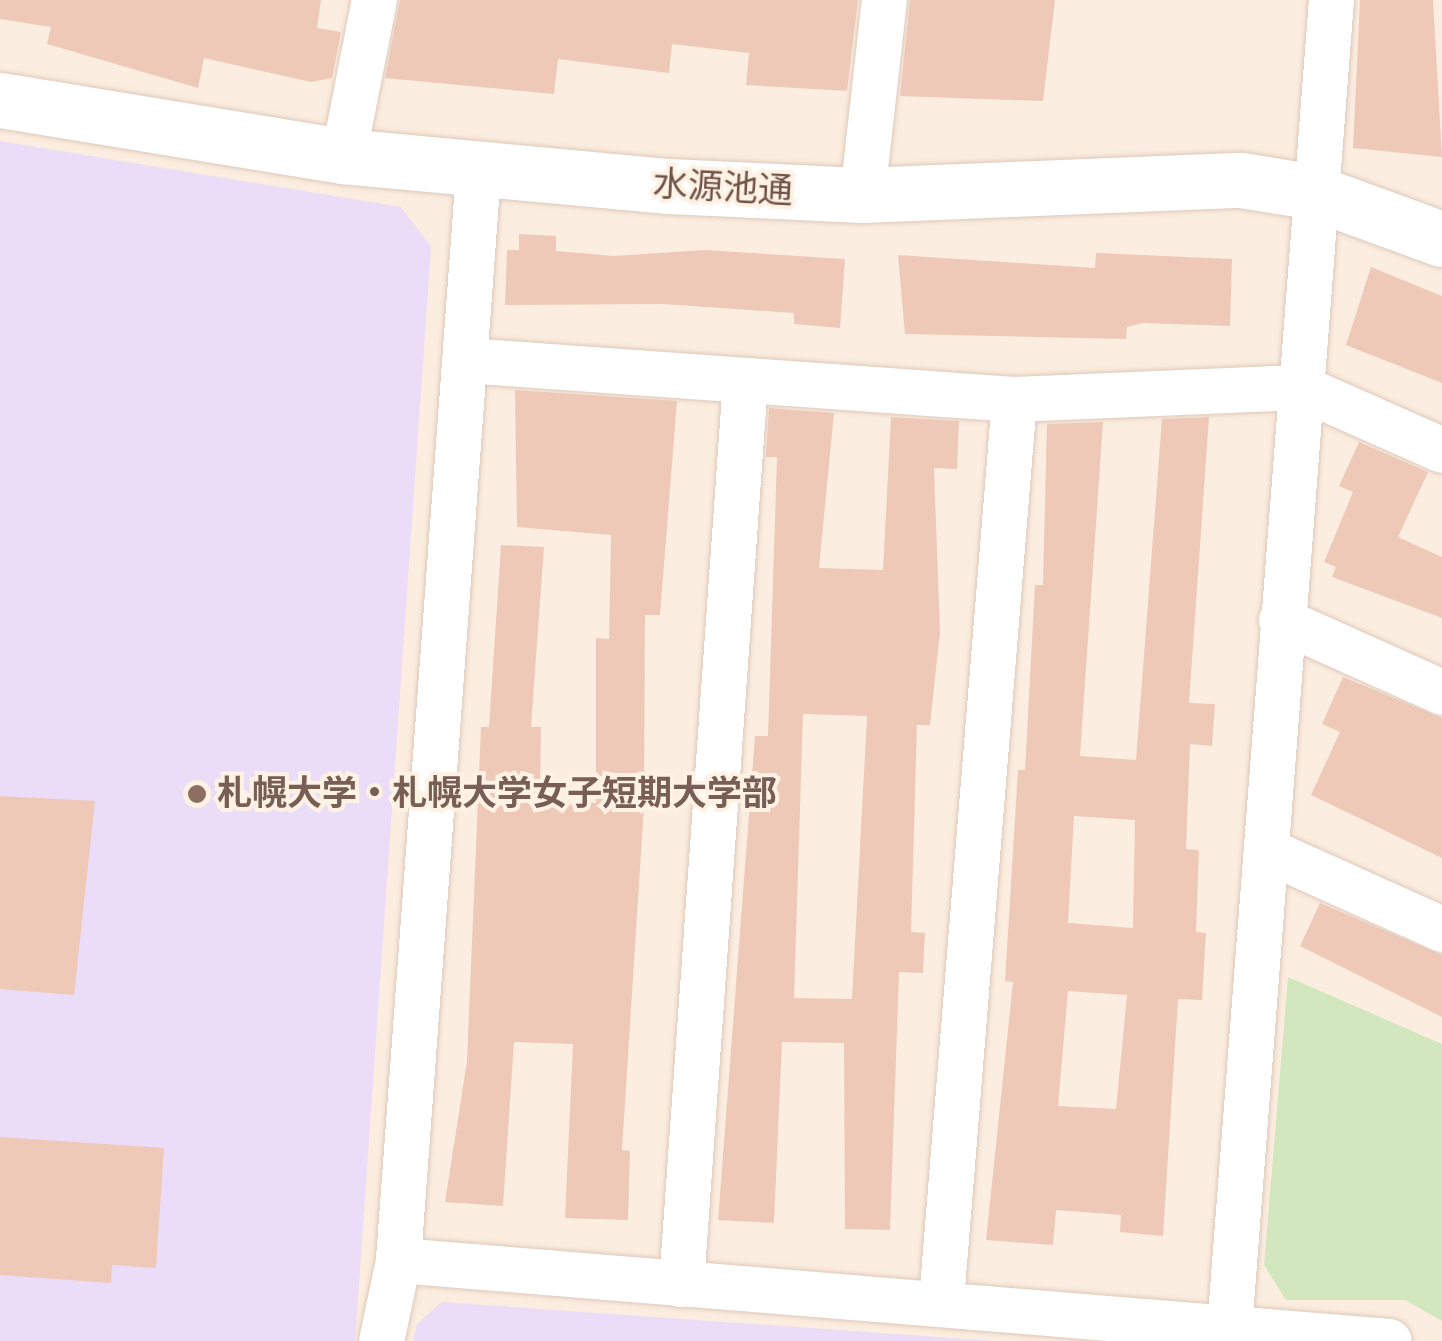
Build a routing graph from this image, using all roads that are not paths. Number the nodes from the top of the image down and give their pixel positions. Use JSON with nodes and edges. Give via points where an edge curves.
{"nodes":[{"id":1,"x":374,"y":0,"type":"edge"},
{"id":2,"x":884,"y":0,"type":"edge"},
{"id":3,"x":1331,"y":0,"type":"edge"},
{"id":4,"x":0,"y":100,"type":"edge"},
{"id":5,"x":342,"y":156,"type":"junction"},
{"id":6,"x":478,"y":172,"type":"junction"},
{"id":7,"x":1310,"y":192,"type":"junction"},
{"id":8,"x":862,"y":195,"type":"junction"},
{"id":9,"x":1442,"y":239,"type":"edge"},
{"id":10,"x":465,"y":360,"type":"junction"},
{"id":11,"x":745,"y":380,"type":"junction"},
{"id":12,"x":1300,"y":387,"type":"junction"},
{"id":13,"x":1014,"y":399,"type":"junction"},
{"id":14,"x":1442,"y":450,"type":"edge"},
{"id":15,"x":1281,"y":620,"type":"junction"},
{"id":16,"x":1442,"y":692,"type":"edge"},
{"id":17,"x":1266,"y":850,"type":"junction"},
{"id":18,"x":1442,"y":929,"type":"edge"},
{"id":19,"x":398,"y":1260,"type":"junction"},
{"id":20,"x":681,"y":1284,"type":"junction"},
{"id":21,"x":941,"y":1300,"type":"junction"},
{"id":22,"x":1229,"y":1333,"type":"edge"},
{"id":23,"x":381,"y":1341,"type":"edge"},
{"id":24,"x":1390,"y":1341,"type":"edge"}],
"edges":[{"from":1,"to":5,"type":"street"},
{"from":2,"to":8,"type":"street"},
{"from":3,"to":7,"type":"street"},
{"from":4,"to":5,"type":"street","name":"水源池通"},
{"from":5,"to":6,"type":"street","name":"水源池通"},
{"from":6,"to":8,"type":"street","name":"水源池通"},
{"from":6,"to":10,"type":"street"},
{"from":7,"to":8,"type":"street","name":"水源池通","via":[[1199,178]]},
{"from":7,"to":9,"type":"street","name":"水源池通"},
{"from":7,"to":12,"type":"street"},
{"from":10,"to":11,"type":"street"},
{"from":10,"to":19,"type":"street"},
{"from":11,"to":13,"type":"street"},
{"from":11,"to":20,"type":"street"},
{"from":12,"to":13,"type":"street"},
{"from":12,"to":14,"type":"street"},
{"from":12,"to":15,"type":"street"},
{"from":13,"to":21,"type":"street"},
{"from":15,"to":16,"type":"street"},
{"from":15,"to":17,"type":"street"},
{"from":17,"to":18,"type":"street"},
{"from":17,"to":22,"type":"street"},
{"from":19,"to":20,"type":"street"},
{"from":19,"to":23,"type":"street"},
{"from":20,"to":21,"type":"street"},
{"from":21,"to":22,"type":"street"},
{"from":22,"to":24,"type":"street"}]}
